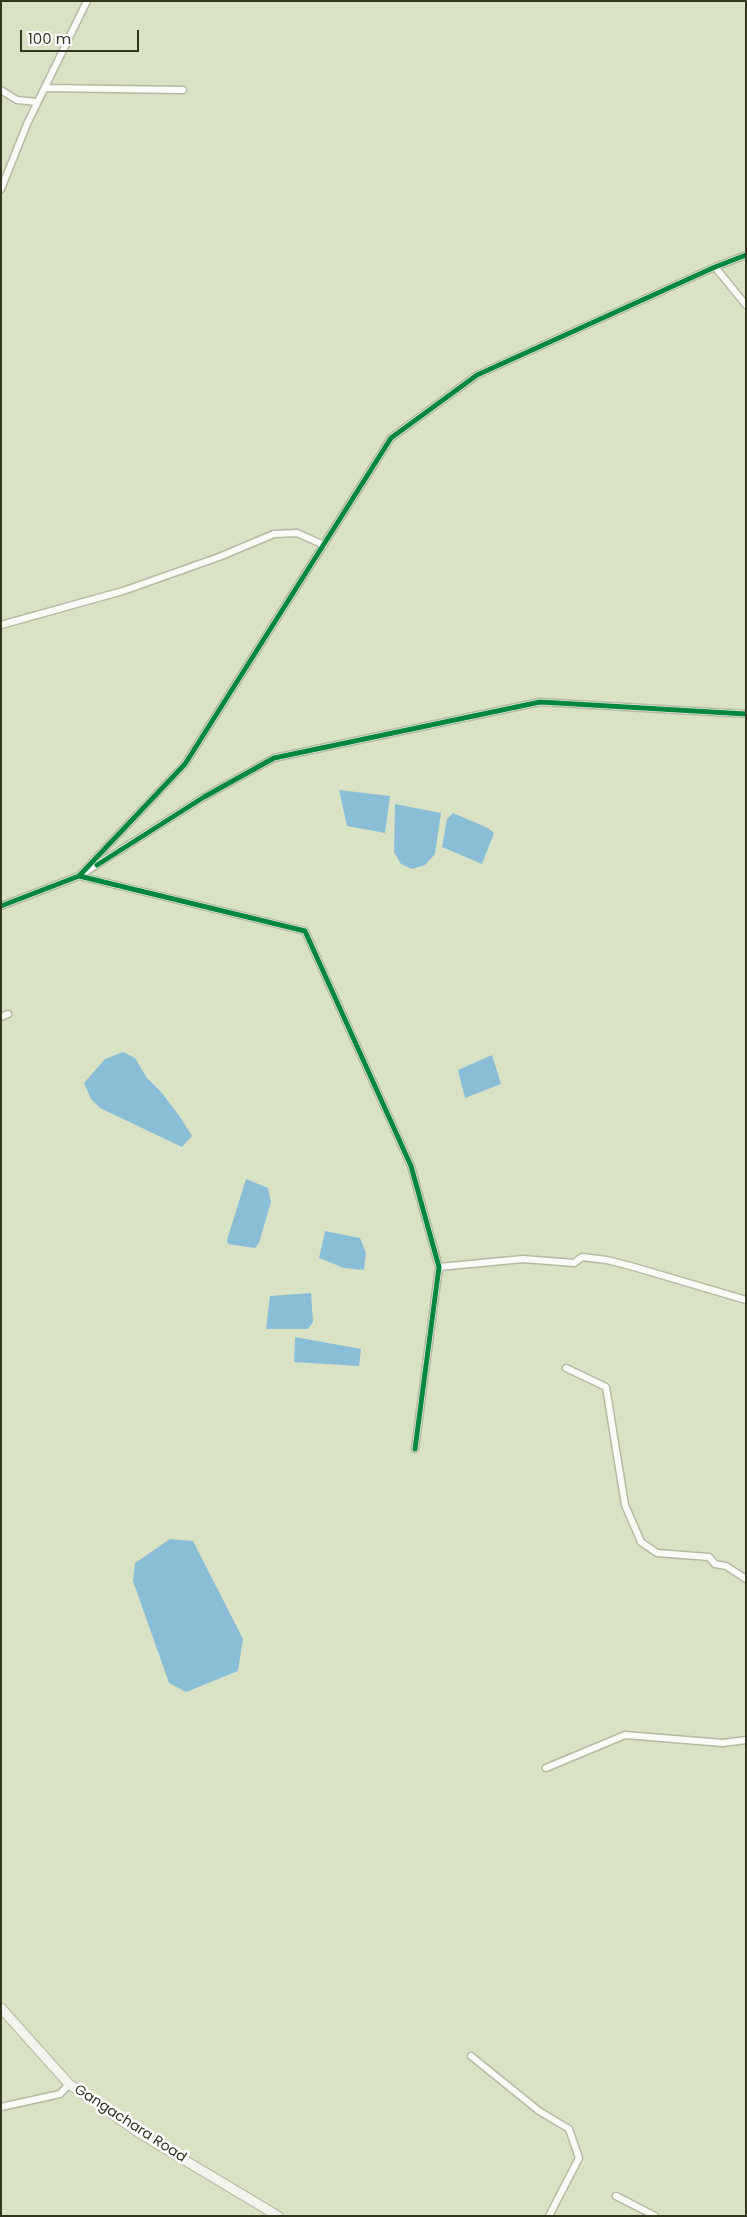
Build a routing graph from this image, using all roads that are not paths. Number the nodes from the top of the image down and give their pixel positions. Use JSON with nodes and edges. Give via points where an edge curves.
{"nodes":[{"id":1,"x":87,"y":1,"type":"edge"},
{"id":2,"x":45,"y":88,"type":"junction"},
{"id":3,"x":1,"y":90,"type":"edge"},
{"id":4,"x":183,"y":90,"type":"dead end"},
{"id":5,"x":37,"y":102,"type":"junction"},
{"id":6,"x":1,"y":189,"type":"edge"},
{"id":7,"x":746,"y":255,"type":"edge"},
{"id":8,"x":715,"y":267,"type":"junction"},
{"id":9,"x":746,"y":305,"type":"edge"},
{"id":10,"x":324,"y":545,"type":"junction"},
{"id":11,"x":1,"y":625,"type":"edge"},
{"id":12,"x":746,"y":714,"type":"edge"},
{"id":13,"x":79,"y":876,"type":"junction"},
{"id":14,"x":1,"y":906,"type":"edge"},
{"id":15,"x":439,"y":1267,"type":"junction"},
{"id":16,"x":746,"y":1300,"type":"edge"},
{"id":17,"x":566,"y":1368,"type":"dead end"},
{"id":18,"x":415,"y":1449,"type":"dead end"},
{"id":19,"x":746,"y":1579,"type":"edge"},
{"id":20,"x":746,"y":1740,"type":"edge"},
{"id":21,"x":546,"y":1768,"type":"dead end"},
{"id":22,"x":1,"y":2008,"type":"edge"},
{"id":23,"x":471,"y":2056,"type":"dead end"},
{"id":24,"x":69,"y":2084,"type":"junction"},
{"id":25,"x":1,"y":2107,"type":"edge"},
{"id":26,"x":616,"y":2196,"type":"dead end"},
{"id":27,"x":278,"y":2216,"type":"edge"},
{"id":28,"x":549,"y":2216,"type":"edge"},
{"id":29,"x":655,"y":2216,"type":"edge"}],
"edges":[{"from":1,"to":2,"type":"street"},
{"from":2,"to":4,"type":"street"},
{"from":2,"to":5,"type":"street"},
{"from":3,"to":5,"type":"street","via":[[17,100]]},
{"from":5,"to":6,"type":"street"},
{"from":7,"to":8,"type":"street"},
{"from":8,"to":9,"type":"street"},
{"from":8,"to":10,"type":"street","via":[[477,375],[391,438]]},
{"from":10,"to":11,"type":"street","via":[[297,533],[274,534],[123,591]]},
{"from":10,"to":13,"type":"street","via":[[185,764]]},
{"from":12,"to":13,"type":"street","via":[[540,702],[274,758],[204,797]]},
{"from":13,"to":14,"type":"street"},
{"from":13,"to":15,"type":"street","via":[[305,931],[411,1166]]},
{"from":15,"to":16,"type":"street","via":[[523,1259],[574,1263],[582,1257],[616,1262]]},
{"from":15,"to":18,"type":"street"},
{"from":17,"to":19,"type":"street","via":[[606,1387],[625,1505],[642,1542],[657,1552],[709,1557],[715,1564],[726,1566]]},
{"from":20,"to":21,"type":"street","via":[[723,1743],[625,1735]]},
{"from":22,"to":24,"type":"main road","name":"Gangachara Road"},
{"from":23,"to":28,"type":"street","via":[[539,2111],[569,2129],[579,2158]]},
{"from":24,"to":25,"type":"street","via":[[60,2094]]},
{"from":24,"to":27,"type":"main road","name":"Gangachara Road","via":[[141,2134]]},
{"from":26,"to":29,"type":"street"}]}
